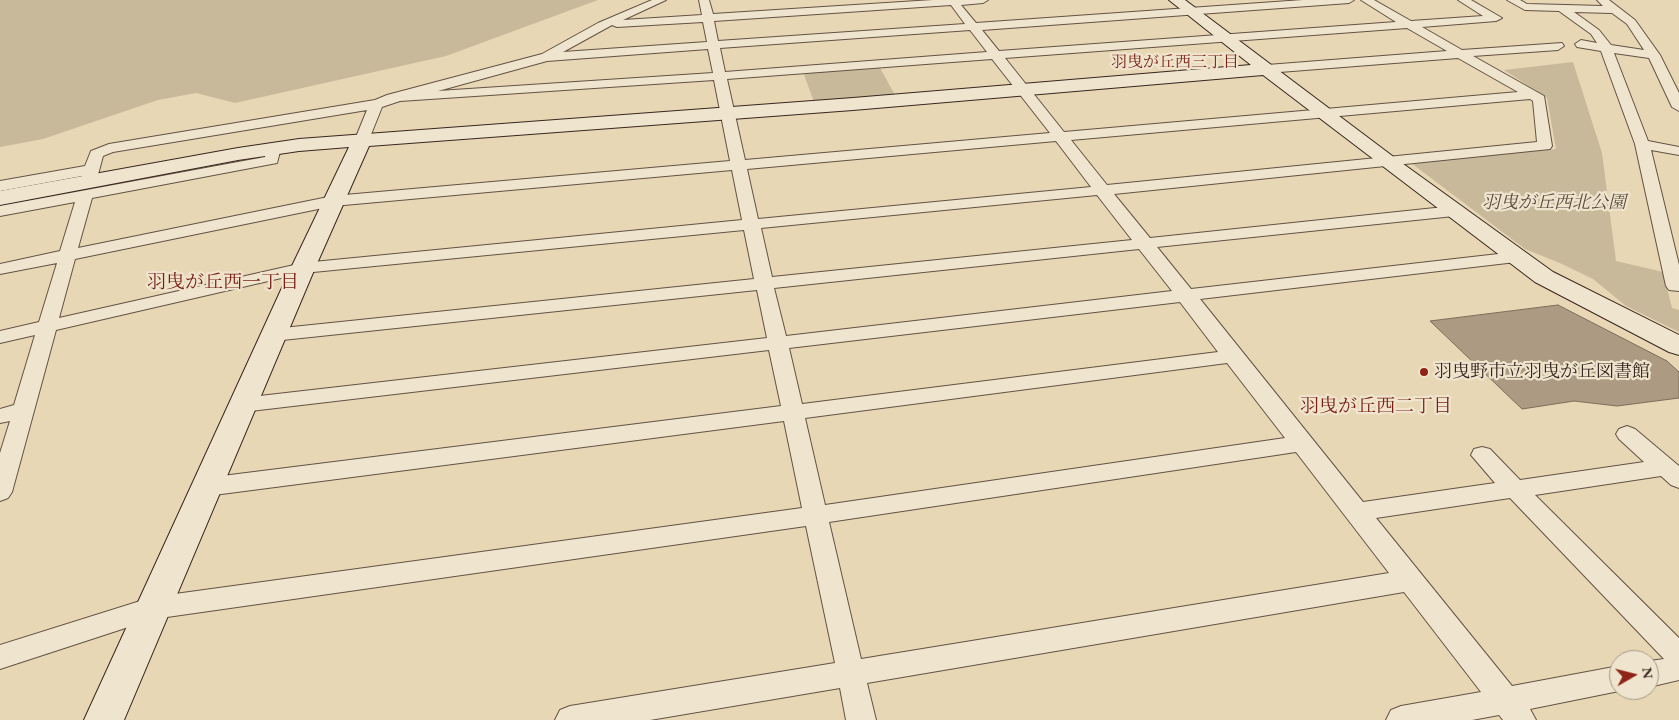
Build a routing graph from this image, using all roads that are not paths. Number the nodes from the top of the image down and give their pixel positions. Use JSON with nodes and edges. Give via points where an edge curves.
{"nodes":[{"id":1,"x":661,"y":0,"type":"edge"},
{"id":2,"x":983,"y":0,"type":"edge"},
{"id":3,"x":1349,"y":0,"type":"edge"},
{"id":4,"x":1366,"y":0,"type":"edge"},
{"id":5,"x":1463,"y":0,"type":"edge"},
{"id":6,"x":1512,"y":0,"type":"edge"},
{"id":7,"x":1602,"y":0,"type":"edge"},
{"id":8,"x":953,"y":1,"type":"edge"},
{"id":9,"x":1184,"y":6,"type":"edge"},
{"id":10,"x":1561,"y":8,"type":"junction"},
{"id":11,"x":705,"y":9,"type":"edge"},
{"id":12,"x":1614,"y":10,"type":"junction"},
{"id":13,"x":1408,"y":24,"type":"junction"},
{"id":14,"x":602,"y":25,"type":"junction"},
{"id":15,"x":973,"y":27,"type":"junction"},
{"id":16,"x":1226,"y":38,"type":"junction"},
{"id":17,"x":1581,"y":44,"type":"dead end"},
{"id":18,"x":713,"y":45,"type":"junction"},
{"id":19,"x":1558,"y":46,"type":"dead end"},
{"id":20,"x":1606,"y":47,"type":"junction"},
{"id":21,"x":1460,"y":54,"type":"junction"},
{"id":22,"x":1654,"y":54,"type":"junction"},
{"id":23,"x":996,"y":56,"type":"junction"},
{"id":24,"x":546,"y":57,"type":"junction"},
{"id":25,"x":1267,"y":69,"type":"junction"},
{"id":26,"x":719,"y":76,"type":"junction"},
{"id":27,"x":1023,"y":90,"type":"junction"},
{"id":28,"x":1532,"y":95,"type":"junction"},
{"id":29,"x":392,"y":98,"type":"junction"},
{"id":30,"x":376,"y":104,"type":"junction"},
{"id":31,"x":1679,"y":108,"type":"edge"},
{"id":32,"x":1325,"y":113,"type":"junction"},
{"id":33,"x":727,"y":114,"type":"junction"},
{"id":34,"x":1059,"y":137,"type":"junction"},
{"id":35,"x":361,"y":142,"type":"junction"},
{"id":36,"x":1642,"y":144,"type":"junction"},
{"id":37,"x":1679,"y":151,"type":"edge"},
{"id":38,"x":1388,"y":162,"type":"junction"},
{"id":39,"x":738,"y":164,"type":"junction"},
{"id":40,"x":88,"y":182,"type":"junction"},
{"id":41,"x":0,"y":186,"type":"edge"},
{"id":42,"x":1104,"y":190,"type":"junction"},
{"id":43,"x":0,"y":198,"type":"edge"},
{"id":44,"x":333,"y":201,"type":"junction"},
{"id":45,"x":1454,"y":210,"type":"junction"},
{"id":46,"x":0,"y":211,"type":"edge"},
{"id":47,"x":751,"y":224,"type":"junction"},
{"id":48,"x":1145,"y":243,"type":"junction"},
{"id":49,"x":69,"y":255,"type":"junction"},
{"id":50,"x":1516,"y":257,"type":"junction"},
{"id":51,"x":303,"y":268,"type":"junction"},
{"id":52,"x":0,"y":269,"type":"edge"},
{"id":53,"x":764,"y":284,"type":"junction"},
{"id":54,"x":1679,"y":286,"type":"edge"},
{"id":55,"x":1185,"y":295,"type":"junction"},
{"id":56,"x":46,"y":327,"type":"junction"},
{"id":57,"x":273,"y":335,"type":"junction"},
{"id":58,"x":0,"y":337,"type":"edge"},
{"id":59,"x":778,"y":344,"type":"junction"},
{"id":60,"x":1679,"y":346,"type":"edge"},
{"id":61,"x":1234,"y":356,"type":"junction"},
{"id":62,"x":242,"y":405,"type":"junction"},
{"id":63,"x":23,"y":410,"type":"junction"},
{"id":64,"x":793,"y":412,"type":"junction"},
{"id":65,"x":0,"y":416,"type":"edge"},
{"id":66,"x":1627,"y":434,"type":"dead end"},
{"id":67,"x":1304,"y":443,"type":"junction"},
{"id":68,"x":1482,"y":454,"type":"dead end"},
{"id":69,"x":1672,"y":473,"type":"edge"},
{"id":70,"x":206,"y":487,"type":"junction"},
{"id":71,"x":1517,"y":490,"type":"junction"},
{"id":72,"x":0,"y":492,"type":"edge"},
{"id":73,"x":1358,"y":512,"type":"junction"},
{"id":74,"x":817,"y":515,"type":"junction"},
{"id":75,"x":1410,"y":580,"type":"junction"},
{"id":76,"x":153,"y":608,"type":"junction"},
{"id":77,"x":0,"y":656,"type":"edge"},
{"id":78,"x":1679,"y":656,"type":"edge"},
{"id":79,"x":1679,"y":668,"type":"edge"},
{"id":80,"x":1659,"y":672,"type":"edge"},
{"id":81,"x":851,"y":673,"type":"junction"},
{"id":82,"x":1609,"y":682,"type":"edge"},
{"id":83,"x":1513,"y":710,"type":"edge"},
{"id":84,"x":104,"y":720,"type":"edge"},
{"id":85,"x":570,"y":720,"type":"edge"},
{"id":86,"x":861,"y":720,"type":"edge"},
{"id":87,"x":1401,"y":720,"type":"edge"}],
"edges":[{"from":1,"to":14,"type":"street"},
{"from":2,"to":8,"type":"street"},
{"from":3,"to":9,"type":"street"},
{"from":4,"to":13,"type":"street"},
{"from":5,"to":13,"type":"street","via":[[1496,18]]},
{"from":6,"to":10,"type":"street","via":[[1525,7]]},
{"from":7,"to":12,"type":"street"},
{"from":8,"to":11,"type":"street"},
{"from":8,"to":15,"type":"street"},
{"from":9,"to":15,"type":"street"},
{"from":9,"to":16,"type":"street"},
{"from":10,"to":12,"type":"street"},
{"from":10,"to":20,"type":"street","via":[[1595,32]]},
{"from":11,"to":14,"type":"street"},
{"from":11,"to":18,"type":"street"},
{"from":12,"to":22,"type":"street","via":[[1632,22]]},
{"from":13,"to":16,"type":"street"},
{"from":13,"to":21,"type":"street"},
{"from":14,"to":24,"type":"street"},
{"from":15,"to":18,"type":"street"},
{"from":15,"to":23,"type":"street"},
{"from":16,"to":23,"type":"street"},
{"from":16,"to":25,"type":"street"},
{"from":17,"to":20,"type":"street"},
{"from":18,"to":24,"type":"street"},
{"from":18,"to":26,"type":"street"},
{"from":19,"to":21,"type":"street"},
{"from":20,"to":22,"type":"street"},
{"from":20,"to":36,"type":"street"},
{"from":21,"to":25,"type":"street"},
{"from":21,"to":28,"type":"street"},
{"from":22,"to":31,"type":"street"},
{"from":23,"to":26,"type":"street"},
{"from":23,"to":27,"type":"street"},
{"from":24,"to":29,"type":"street"},
{"from":25,"to":27,"type":"street"},
{"from":25,"to":32,"type":"street"},
{"from":26,"to":29,"type":"street"},
{"from":26,"to":33,"type":"street"},
{"from":27,"to":33,"type":"street"},
{"from":27,"to":34,"type":"street"},
{"from":28,"to":32,"type":"street"},
{"from":28,"to":38,"type":"street","via":[[1539,99],[1545,146]]},
{"from":29,"to":30,"type":"street"},
{"from":30,"to":35,"type":"street"},
{"from":30,"to":40,"type":"street","via":[[109,148],[96,154]]},
{"from":32,"to":34,"type":"street"},
{"from":32,"to":38,"type":"street"},
{"from":33,"to":35,"type":"street"},
{"from":33,"to":39,"type":"street"},
{"from":34,"to":39,"type":"street"},
{"from":34,"to":42,"type":"street"},
{"from":35,"to":40,"type":"street","via":[[274,148]]},
{"from":35,"to":44,"type":"street"},
{"from":36,"to":37,"type":"street"},
{"from":36,"to":54,"type":"street","via":[[1675,286]]},
{"from":38,"to":42,"type":"street"},
{"from":38,"to":45,"type":"street"},
{"from":39,"to":44,"type":"street"},
{"from":39,"to":47,"type":"street"},
{"from":40,"to":41,"type":"street"},
{"from":40,"to":43,"type":"street"},
{"from":40,"to":46,"type":"street"},
{"from":40,"to":49,"type":"street"},
{"from":42,"to":47,"type":"street"},
{"from":42,"to":48,"type":"street"},
{"from":44,"to":49,"type":"street"},
{"from":44,"to":51,"type":"street"},
{"from":45,"to":48,"type":"street"},
{"from":45,"to":50,"type":"street"},
{"from":47,"to":51,"type":"street"},
{"from":47,"to":53,"type":"street"},
{"from":48,"to":53,"type":"street"},
{"from":48,"to":55,"type":"street"},
{"from":49,"to":52,"type":"street"},
{"from":49,"to":56,"type":"street"},
{"from":50,"to":55,"type":"street"},
{"from":50,"to":60,"type":"street","via":[[1544,276]]},
{"from":51,"to":56,"type":"street"},
{"from":51,"to":57,"type":"street"},
{"from":53,"to":57,"type":"street"},
{"from":53,"to":59,"type":"street"},
{"from":55,"to":59,"type":"street"},
{"from":55,"to":61,"type":"street"},
{"from":56,"to":58,"type":"street"},
{"from":56,"to":63,"type":"street"},
{"from":57,"to":62,"type":"street"},
{"from":59,"to":62,"type":"street"},
{"from":59,"to":64,"type":"street"},
{"from":61,"to":64,"type":"street"},
{"from":61,"to":67,"type":"street"},
{"from":62,"to":70,"type":"street"},
{"from":63,"to":65,"type":"street"},
{"from":63,"to":72,"type":"street"},
{"from":64,"to":70,"type":"street"},
{"from":64,"to":74,"type":"street"},
{"from":66,"to":69,"type":"street"},
{"from":67,"to":73,"type":"street"},
{"from":67,"to":74,"type":"street"},
{"from":68,"to":71,"type":"street"},
{"from":69,"to":71,"type":"street"},
{"from":70,"to":76,"type":"street"},
{"from":71,"to":73,"type":"street"},
{"from":71,"to":78,"type":"street"},
{"from":73,"to":75,"type":"street"},
{"from":74,"to":76,"type":"street"},
{"from":74,"to":81,"type":"street"},
{"from":75,"to":81,"type":"street"},
{"from":75,"to":83,"type":"street"},
{"from":76,"to":77,"type":"street"},
{"from":76,"to":84,"type":"street"},
{"from":79,"to":80,"type":"street"},
{"from":81,"to":85,"type":"street"},
{"from":81,"to":86,"type":"street"},
{"from":82,"to":83,"type":"street"},
{"from":83,"to":87,"type":"street"}]}
